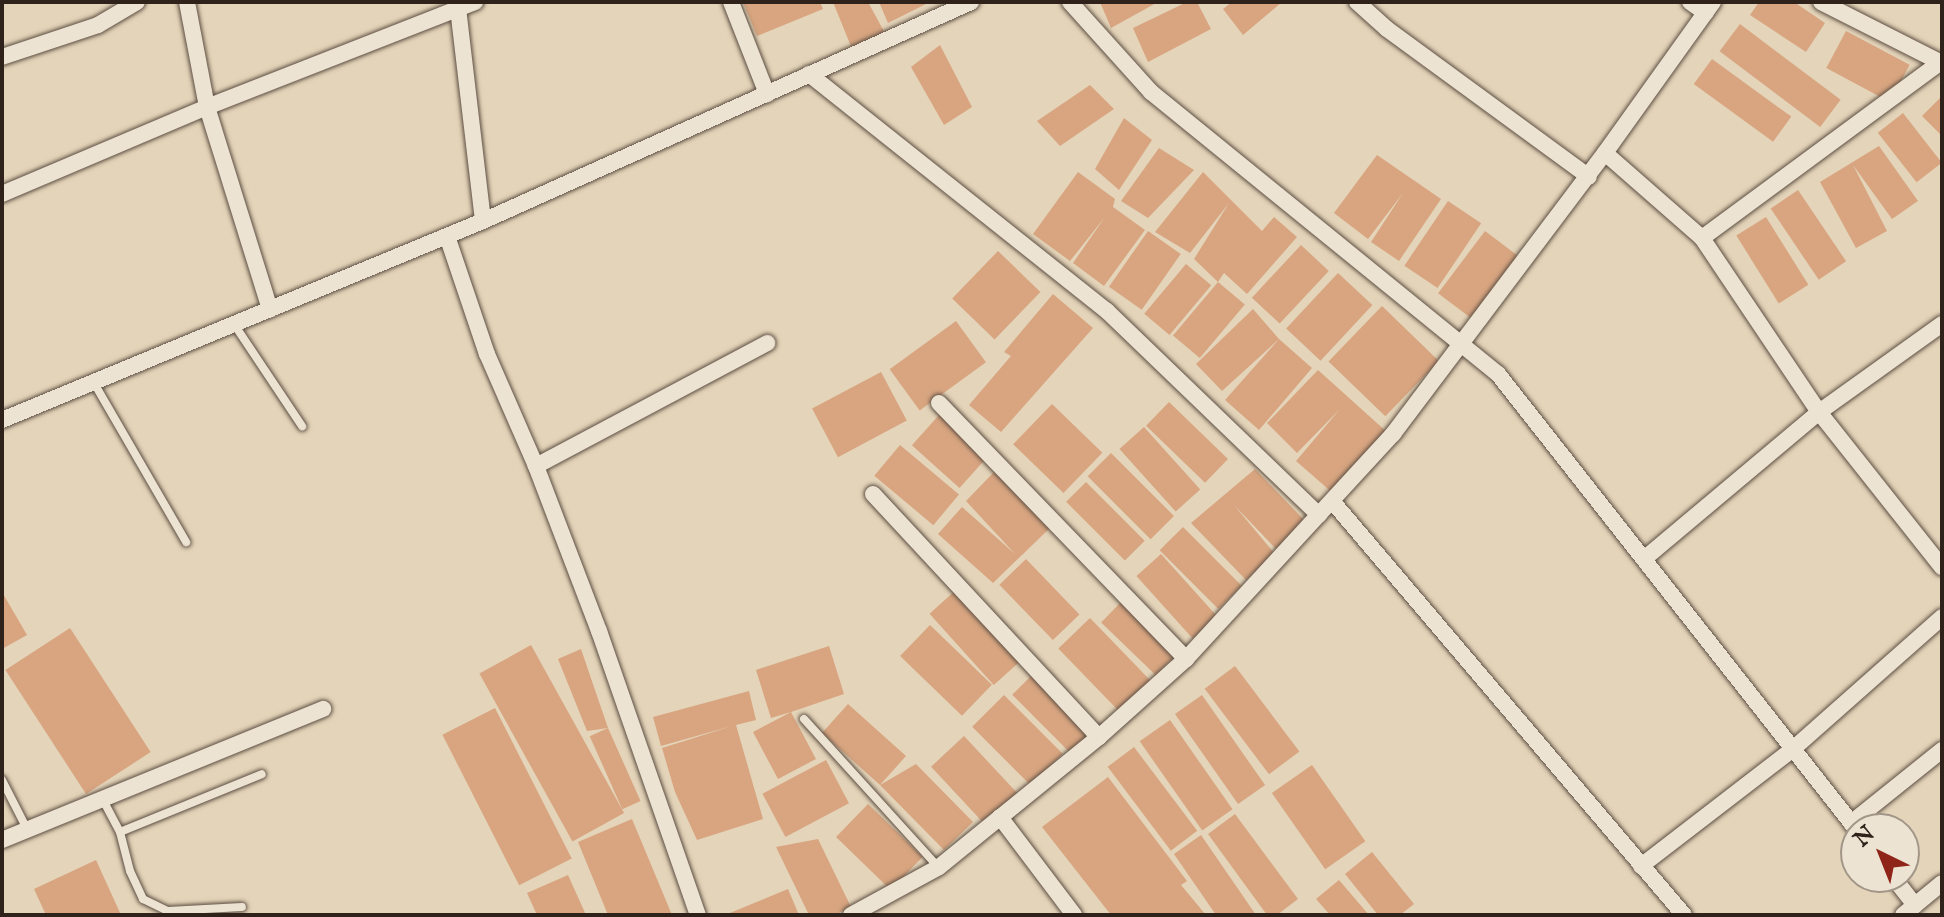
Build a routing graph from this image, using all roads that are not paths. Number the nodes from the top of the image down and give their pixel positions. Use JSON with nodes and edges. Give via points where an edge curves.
{"nodes":[{"id":1,"x":137,"y":2,"type":"edge"},
{"id":2,"x":187,"y":2,"type":"edge"},
{"id":3,"x":731,"y":2,"type":"edge"},
{"id":4,"x":971,"y":2,"type":"edge"},
{"id":5,"x":1070,"y":2,"type":"edge"},
{"id":6,"x":1357,"y":2,"type":"edge"},
{"id":7,"x":1690,"y":2,"type":"edge"},
{"id":8,"x":1821,"y":2,"type":"edge"},
{"id":9,"x":466,"y":5,"type":"edge"},
{"id":10,"x":1709,"y":8,"type":"edge"},
{"id":11,"x":2,"y":57,"type":"edge"},
{"id":12,"x":1942,"y":62,"type":"edge"},
{"id":13,"x":809,"y":74,"type":"junction"},
{"id":14,"x":767,"y":94,"type":"junction"},
{"id":15,"x":207,"y":107,"type":"junction"},
{"id":16,"x":1605,"y":153,"type":"junction"},
{"id":17,"x":1589,"y":177,"type":"junction"},
{"id":18,"x":2,"y":194,"type":"edge"},
{"id":19,"x":483,"y":221,"type":"junction"},
{"id":20,"x":447,"y":236,"type":"junction"},
{"id":21,"x":1702,"y":238,"type":"junction"},
{"id":22,"x":270,"y":309,"type":"junction"},
{"id":23,"x":234,"y":324,"type":"junction"},
{"id":24,"x":1942,"y":324,"type":"edge"},
{"id":25,"x":767,"y":343,"type":"dead end"},
{"id":26,"x":1461,"y":345,"type":"junction"},
{"id":27,"x":94,"y":383,"type":"junction"},
{"id":28,"x":939,"y":403,"type":"dead end"},
{"id":29,"x":1819,"y":412,"type":"junction"},
{"id":30,"x":2,"y":420,"type":"edge"},
{"id":31,"x":302,"y":426,"type":"dead end"},
{"id":32,"x":536,"y":466,"type":"junction"},
{"id":33,"x":873,"y":494,"type":"dead end"},
{"id":34,"x":1332,"y":501,"type":"junction"},
{"id":35,"x":1319,"y":515,"type":"junction"},
{"id":36,"x":186,"y":542,"type":"dead end"},
{"id":37,"x":1644,"y":559,"type":"junction"},
{"id":38,"x":1942,"y":567,"type":"edge"},
{"id":39,"x":1942,"y":617,"type":"edge"},
{"id":40,"x":1186,"y":659,"type":"junction"},
{"id":41,"x":323,"y":709,"type":"dead end"},
{"id":42,"x":804,"y":719,"type":"dead end"},
{"id":43,"x":1099,"y":737,"type":"junction"},
{"id":44,"x":1793,"y":749,"type":"junction"},
{"id":45,"x":1942,"y":750,"type":"edge"},
{"id":46,"x":262,"y":774,"type":"dead end"},
{"id":47,"x":2,"y":780,"type":"edge"},
{"id":48,"x":102,"y":799,"type":"junction"},
{"id":49,"x":1844,"y":813,"type":"edge"},
{"id":50,"x":1869,"y":813,"type":"edge"},
{"id":51,"x":1000,"y":817,"type":"junction"},
{"id":52,"x":27,"y":829,"type":"junction"},
{"id":53,"x":120,"y":832,"type":"junction"},
{"id":54,"x":2,"y":840,"type":"edge"},
{"id":55,"x":1641,"y":866,"type":"junction"},
{"id":56,"x":939,"y":867,"type":"junction"},
{"id":57,"x":1942,"y":883,"type":"edge"},
{"id":58,"x":242,"y":907,"type":"dead end"},
{"id":59,"x":879,"y":908,"type":"edge"},
{"id":60,"x":1909,"y":910,"type":"edge"},
{"id":61,"x":698,"y":915,"type":"edge"},
{"id":62,"x":851,"y":915,"type":"edge"},
{"id":63,"x":1074,"y":915,"type":"edge"},
{"id":64,"x":1684,"y":915,"type":"edge"}],
"edges":[{"from":1,"to":11,"type":"street","via":[[98,25]]},
{"from":2,"to":15,"type":"street"},
{"from":3,"to":14,"type":"street"},
{"from":4,"to":13,"type":"street"},
{"from":5,"to":26,"type":"street","via":[[1151,92]]},
{"from":6,"to":17,"type":"street"},
{"from":7,"to":10,"type":"street"},
{"from":8,"to":12,"type":"street"},
{"from":9,"to":15,"type":"street"},
{"from":9,"to":19,"type":"street"},
{"from":10,"to":16,"type":"street"},
{"from":12,"to":21,"type":"street"},
{"from":13,"to":14,"type":"street"},
{"from":13,"to":35,"type":"street","via":[[1107,311]]},
{"from":14,"to":19,"type":"street"},
{"from":15,"to":18,"type":"street"},
{"from":15,"to":22,"type":"street"},
{"from":16,"to":17,"type":"street"},
{"from":16,"to":21,"type":"street"},
{"from":17,"to":26,"type":"street"},
{"from":19,"to":20,"type":"street"},
{"from":20,"to":22,"type":"street"},
{"from":20,"to":32,"type":"street","via":[[487,354]]},
{"from":21,"to":29,"type":"street"},
{"from":22,"to":23,"type":"street"},
{"from":23,"to":27,"type":"street"},
{"from":23,"to":31,"type":"lane"},
{"from":24,"to":29,"type":"street"},
{"from":25,"to":32,"type":"street"},
{"from":26,"to":34,"type":"street","via":[[1393,434]]},
{"from":26,"to":37,"type":"street","via":[[1498,374]]},
{"from":27,"to":30,"type":"street"},
{"from":27,"to":36,"type":"lane"},
{"from":28,"to":40,"type":"street"},
{"from":29,"to":37,"type":"street"},
{"from":29,"to":38,"type":"street"},
{"from":32,"to":61,"type":"street"},
{"from":33,"to":43,"type":"street"},
{"from":34,"to":35,"type":"street"},
{"from":34,"to":55,"type":"street"},
{"from":35,"to":40,"type":"street"},
{"from":37,"to":44,"type":"street"},
{"from":39,"to":44,"type":"street"},
{"from":40,"to":43,"type":"street"},
{"from":41,"to":48,"type":"street"},
{"from":42,"to":56,"type":"lane"},
{"from":43,"to":51,"type":"street"},
{"from":44,"to":49,"type":"street"},
{"from":44,"to":55,"type":"street"},
{"from":45,"to":50,"type":"street"},
{"from":46,"to":53,"type":"lane"},
{"from":47,"to":52,"type":"lane"},
{"from":48,"to":52,"type":"street"},
{"from":48,"to":53,"type":"lane"},
{"from":51,"to":56,"type":"street"},
{"from":51,"to":63,"type":"street"},
{"from":52,"to":54,"type":"street"},
{"from":53,"to":58,"type":"lane","via":[[136,885],[152,905],[168,911]]},
{"from":55,"to":64,"type":"street"},
{"from":56,"to":59,"type":"street"},
{"from":57,"to":60,"type":"street"},
{"from":59,"to":62,"type":"street"}]}
